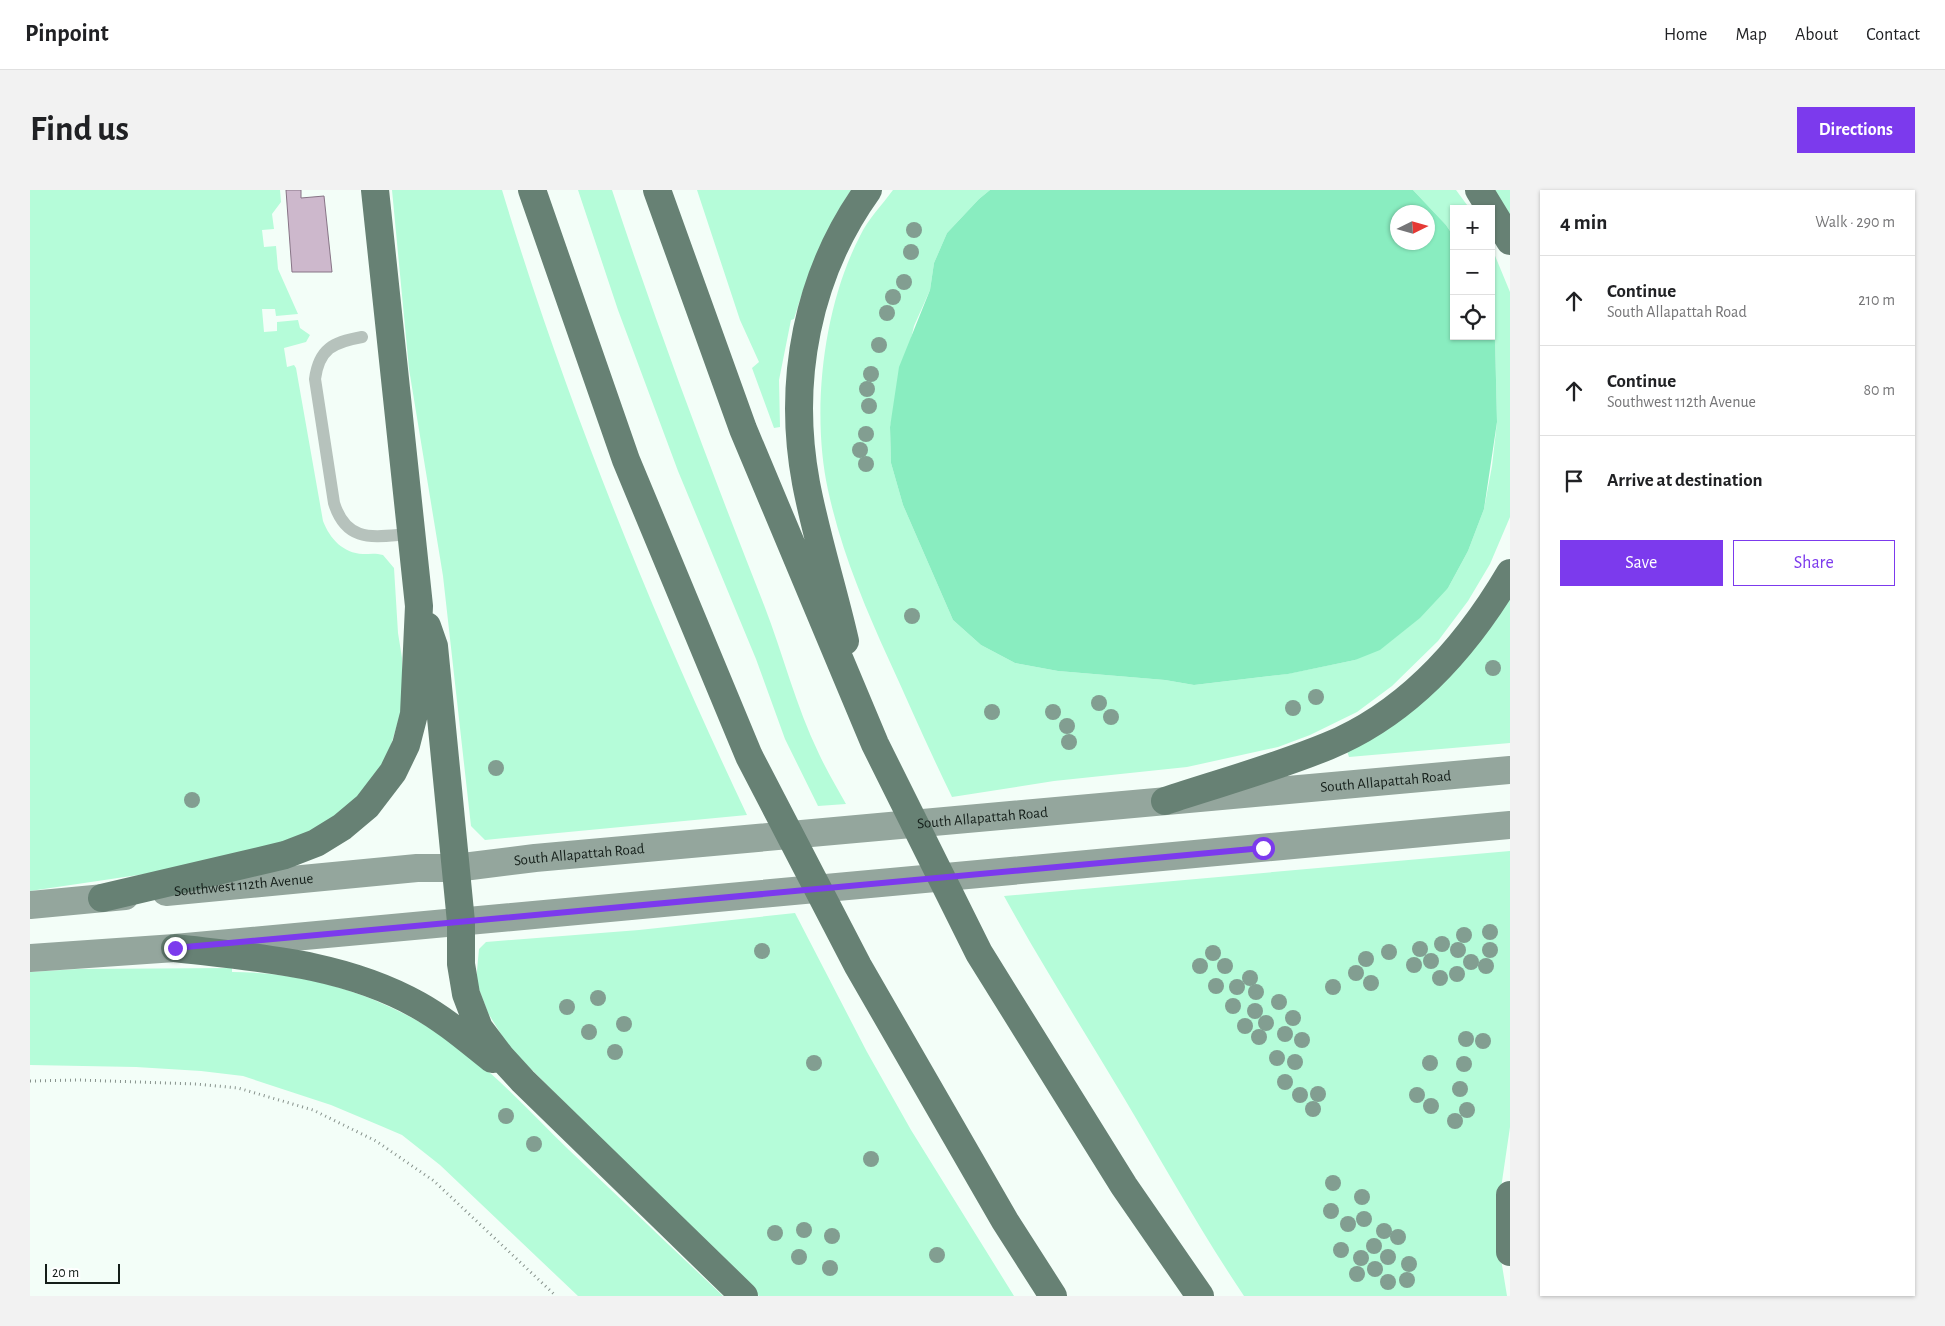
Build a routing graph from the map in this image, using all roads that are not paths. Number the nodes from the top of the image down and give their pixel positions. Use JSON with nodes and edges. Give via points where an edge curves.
{"nodes":[{"id":1,"x":375,"y":190,"type":"edge"},
{"id":2,"x":532,"y":190,"type":"edge"},
{"id":3,"x":657,"y":190,"type":"edge"},
{"id":4,"x":868,"y":190,"type":"edge"},
{"id":5,"x":1480,"y":190,"type":"edge"},
{"id":6,"x":1510,"y":241,"type":"edge"},
{"id":7,"x":362,"y":337,"type":"dead end"},
{"id":8,"x":412,"y":534,"type":"junction"},
{"id":9,"x":1510,"y":573,"type":"edge"},
{"id":10,"x":420,"y":606,"type":"junction"},
{"id":11,"x":859,"y":704,"type":"junction"},
{"id":12,"x":1510,"y":770,"type":"edge"},
{"id":13,"x":1165,"y":801,"type":"junction"},
{"id":14,"x":1510,"y":825,"type":"edge"},
{"id":15,"x":455,"y":868,"type":"junction"},
{"id":16,"x":102,"y":898,"type":"junction"},
{"id":17,"x":30,"y":905,"type":"edge"},
{"id":18,"x":460,"y":922,"type":"junction"},
{"id":19,"x":175,"y":948,"type":"junction"},
{"id":20,"x":30,"y":958,"type":"edge"},
{"id":21,"x":523,"y":1081,"type":"junction"},
{"id":22,"x":1510,"y":1195,"type":"edge"},
{"id":23,"x":1510,"y":1252,"type":"edge"},
{"id":24,"x":744,"y":1296,"type":"edge"},
{"id":25,"x":1053,"y":1296,"type":"edge"},
{"id":26,"x":1200,"y":1296,"type":"edge"}],
"edges":[{"from":1,"to":8,"type":"highway"},
{"from":2,"to":25,"type":"highway","via":[[626,460],[749,756],[858,966],[1004,1221]]},
{"from":3,"to":11,"type":"highway","via":[[743,429]]},
{"from":4,"to":11,"type":"highway","via":[[844,227],[816,289],[802,360],[799,402],[813,517],[833,584]]},
{"from":5,"to":6,"type":"highway"},
{"from":7,"to":8,"type":"lane","via":[[336,342],[316,366],[314,379],[334,503],[338,517],[348,530],[359,535]]},
{"from":8,"to":10,"type":"highway"},
{"from":9,"to":13,"type":"highway","via":[[1462,644],[1432,676],[1387,713],[1330,745]]},
{"from":10,"to":15,"type":"highway","via":[[434,646]]},
{"from":10,"to":16,"type":"highway","via":[[411,731],[393,772],[358,815],[316,843],[285,855]]},
{"from":11,"to":26,"type":"highway","via":[[875,744],[979,953],[1124,1186]]},
{"from":12,"to":13,"type":"main road","name":"South Allapattah Road"},
{"from":13,"to":15,"type":"main road","name":"South Allapattah Road"},
{"from":14,"to":18,"type":"main road"},
{"from":15,"to":16,"type":"main road","name":"Southwest 112th Avenue","via":[[417,868]]},
{"from":15,"to":18,"type":"highway"},
{"from":16,"to":17,"type":"main road","name":"Southwest 112th Avenue"},
{"from":18,"to":19,"type":"main road"},
{"from":18,"to":21,"type":"highway","via":[[461,964],[473,1012],[485,1035]]},
{"from":19,"to":20,"type":"main road"},
{"from":19,"to":21,"type":"highway","via":[[290,961],[369,982],[443,1020]]},
{"from":21,"to":24,"type":"highway"},
{"from":22,"to":23,"type":"highway"}]}
